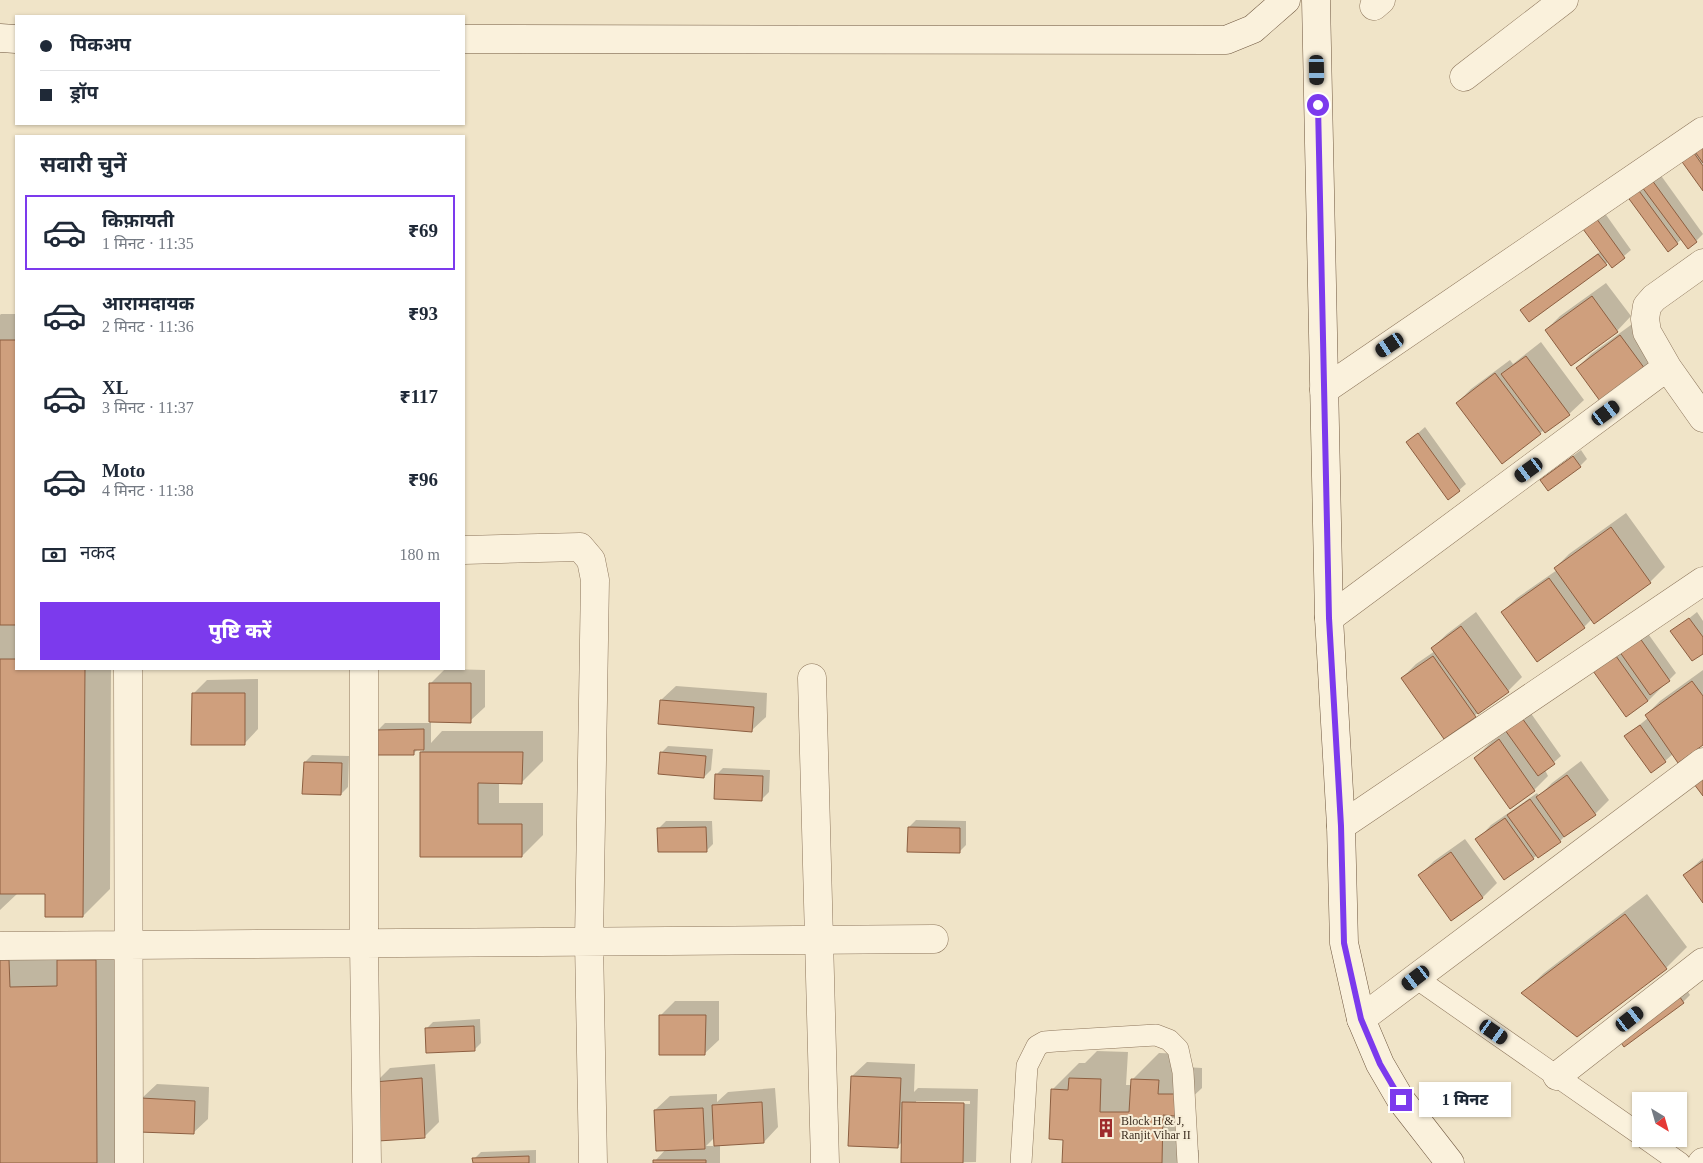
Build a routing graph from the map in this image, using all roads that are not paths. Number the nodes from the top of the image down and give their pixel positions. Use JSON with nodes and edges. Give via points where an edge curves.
{"nodes":[{"id":1,"x":1286,"y":0,"type":"edge"},
{"id":2,"x":1316,"y":0,"type":"edge"},
{"id":3,"x":1564,"y":0,"type":"edge"},
{"id":4,"x":0,"y":38,"type":"edge"},
{"id":5,"x":15,"y":38,"type":"edge"},
{"id":6,"x":465,"y":39,"type":"edge"},
{"id":7,"x":1464,"y":77,"type":"dead end"},
{"id":8,"x":1703,"y":130,"type":"edge"},
{"id":9,"x":1703,"y":262,"type":"edge"},
{"id":10,"x":1668,"y":367,"type":"junction"},
{"id":11,"x":1324,"y":390,"type":"junction"},
{"id":12,"x":1703,"y":418,"type":"edge"},
{"id":13,"x":465,"y":550,"type":"edge"},
{"id":14,"x":1703,"y":581,"type":"edge"},
{"id":15,"x":1329,"y":618,"type":"junction"},
{"id":16,"x":128,"y":670,"type":"edge"},
{"id":17,"x":364,"y":670,"type":"edge"},
{"id":18,"x":812,"y":678,"type":"dead end"},
{"id":19,"x":1703,"y":762,"type":"edge"},
{"id":20,"x":1341,"y":826,"type":"junction"},
{"id":21,"x":934,"y":939,"type":"dead end"},
{"id":22,"x":819,"y":940,"type":"junction"},
{"id":23,"x":589,"y":941,"type":"junction"},
{"id":24,"x":364,"y":944,"type":"junction"},
{"id":25,"x":129,"y":945,"type":"junction"},
{"id":26,"x":0,"y":946,"type":"edge"},
{"id":27,"x":1703,"y":962,"type":"edge"},
{"id":28,"x":1416,"y":978,"type":"junction"},
{"id":29,"x":1361,"y":1019,"type":"junction"},
{"id":30,"x":1557,"y":1076,"type":"junction"},
{"id":31,"x":1632,"y":1129,"type":"edge"},
{"id":32,"x":1659,"y":1148,"type":"edge"},
{"id":33,"x":129,"y":1163,"type":"edge"},
{"id":34,"x":367,"y":1163,"type":"edge"},
{"id":35,"x":593,"y":1163,"type":"edge"},
{"id":36,"x":825,"y":1163,"type":"edge"},
{"id":37,"x":1020,"y":1163,"type":"edge"},
{"id":38,"x":1188,"y":1163,"type":"edge"},
{"id":39,"x":1450,"y":1163,"type":"edge"},
{"id":40,"x":1680,"y":1163,"type":"edge"}],
"edges":[{"from":1,"to":6,"type":"street","via":[[1253,28],[1226,40]]},
{"from":2,"to":11,"type":"street"},
{"from":3,"to":7,"type":"street"},
{"from":4,"to":5,"type":"street"},
{"from":8,"to":11,"type":"street"},
{"from":9,"to":10,"type":"street","via":[[1647,306],[1644,319],[1647,332]]},
{"from":10,"to":12,"type":"street"},
{"from":10,"to":15,"type":"street"},
{"from":11,"to":15,"type":"street"},
{"from":13,"to":23,"type":"street","via":[[580,547],[591,560],[594,580]]},
{"from":14,"to":20,"type":"street"},
{"from":15,"to":20,"type":"street"},
{"from":16,"to":25,"type":"street"},
{"from":17,"to":24,"type":"street"},
{"from":18,"to":22,"type":"street"},
{"from":19,"to":28,"type":"street"},
{"from":20,"to":29,"type":"street","via":[[1344,943]]},
{"from":21,"to":22,"type":"street"},
{"from":22,"to":23,"type":"street"},
{"from":22,"to":36,"type":"street"},
{"from":23,"to":24,"type":"street"},
{"from":23,"to":35,"type":"street"},
{"from":24,"to":25,"type":"street"},
{"from":24,"to":34,"type":"street"},
{"from":25,"to":26,"type":"street"},
{"from":25,"to":33,"type":"street"},
{"from":27,"to":30,"type":"street"},
{"from":28,"to":29,"type":"street"},
{"from":28,"to":30,"type":"lane"},
{"from":29,"to":39,"type":"street","via":[[1380,1064],[1401,1100]]},
{"from":30,"to":31,"type":"lane"},
{"from":32,"to":40,"type":"lane"},
{"from":37,"to":38,"type":"lane","via":[[1027,1066],[1037,1046],[1044,1042],[1156,1035],[1169,1040],[1178,1049],[1183,1072]]}]}
